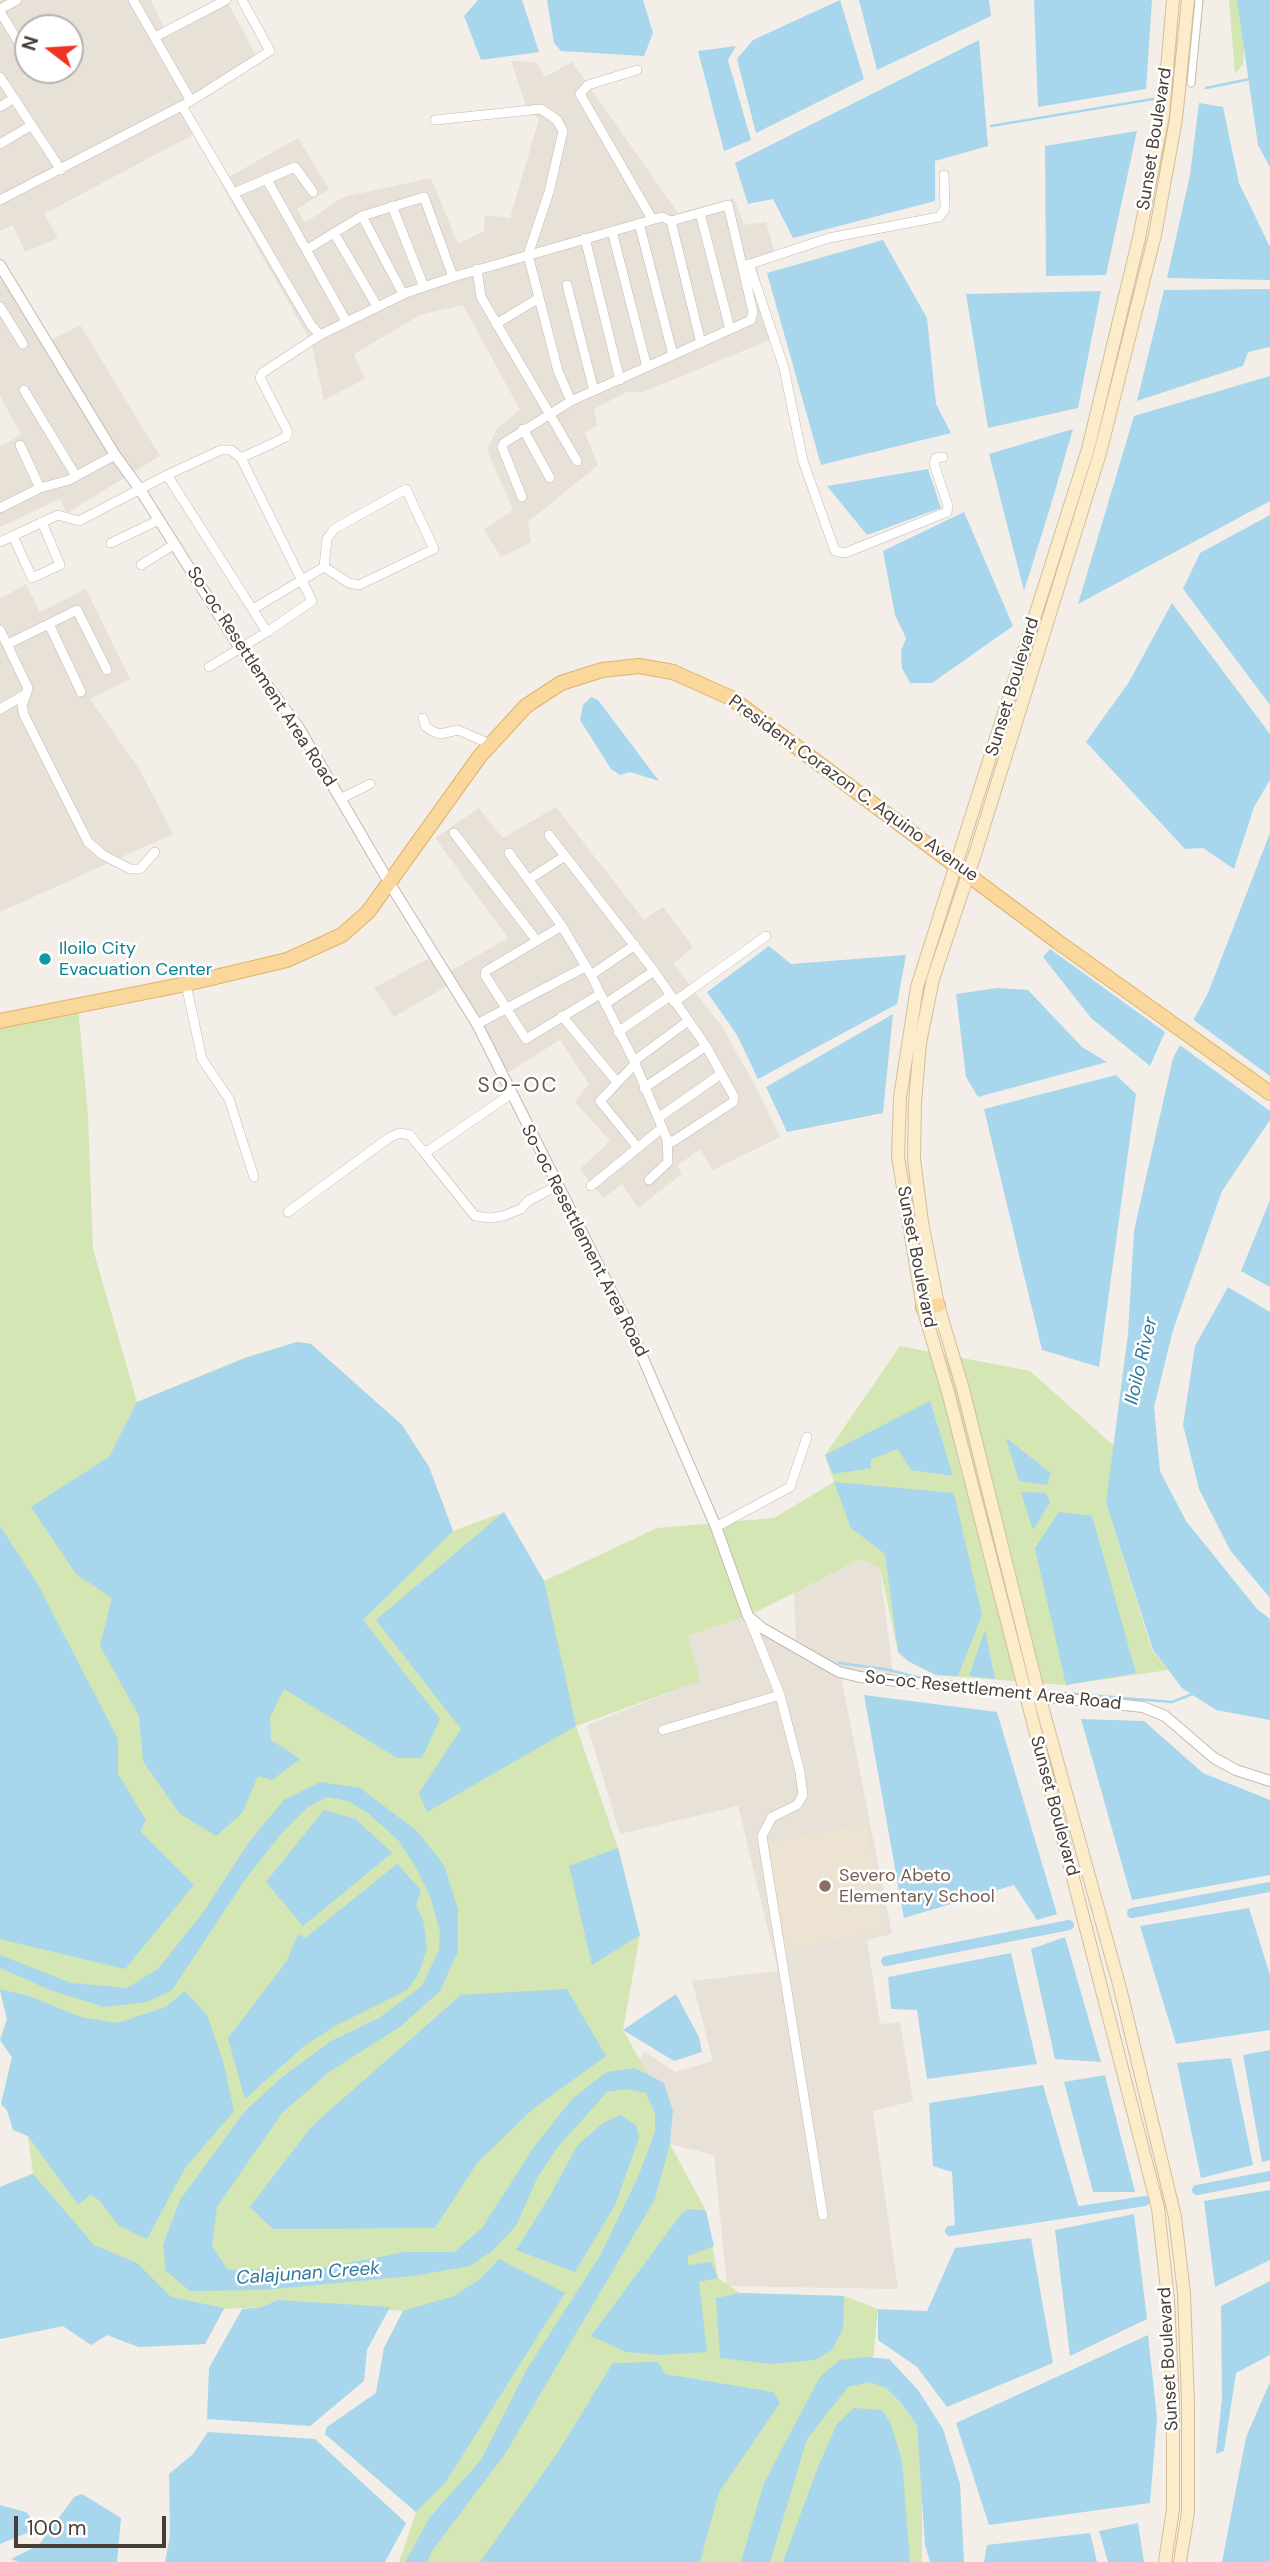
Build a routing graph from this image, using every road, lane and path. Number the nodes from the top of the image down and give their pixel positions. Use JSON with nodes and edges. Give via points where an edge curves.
{"nodes":[{"id":1,"x":17,"y":0,"type":"edge"},
{"id":2,"x":133,"y":0,"type":"edge"},
{"id":3,"x":242,"y":0,"type":"edge"},
{"id":4,"x":1174,"y":0,"type":"edge"},
{"id":5,"x":1188,"y":0,"type":"edge"},
{"id":6,"x":1199,"y":0,"type":"edge"},
{"id":7,"x":221,"y":1,"type":"edge"},
{"id":8,"x":0,"y":10,"type":"edge"},
{"id":9,"x":14,"y":34,"type":"edge"},
{"id":10,"x":155,"y":37,"type":"junction"},
{"id":11,"x":637,"y":69,"type":"dead end"},
{"id":12,"x":0,"y":77,"type":"edge"},
{"id":13,"x":1191,"y":83,"type":"dead end"},
{"id":14,"x":14,"y":98,"type":"junction"},
{"id":15,"x":191,"y":101,"type":"junction"},
{"id":16,"x":0,"y":107,"type":"edge"},
{"id":17,"x":182,"y":107,"type":"junction"},
{"id":18,"x":435,"y":120,"type":"dead end"},
{"id":19,"x":32,"y":125,"type":"junction"},
{"id":20,"x":0,"y":144,"type":"edge"},
{"id":21,"x":61,"y":170,"type":"junction"},
{"id":22,"x":944,"y":175,"type":"dead end"},
{"id":23,"x":266,"y":178,"type":"junction"},
{"id":24,"x":313,"y":192,"type":"dead end"},
{"id":25,"x":234,"y":193,"type":"junction"},
{"id":26,"x":0,"y":200,"type":"edge"},
{"id":27,"x":392,"y":206,"type":"junction"},
{"id":28,"x":700,"y":212,"type":"junction"},
{"id":29,"x":362,"y":216,"type":"junction"},
{"id":30,"x":652,"y":219,"type":"junction"},
{"id":31,"x":671,"y":221,"type":"junction"},
{"id":32,"x":639,"y":223,"type":"junction"},
{"id":33,"x":612,"y":231,"type":"junction"},
{"id":34,"x":334,"y":233,"type":"junction"},
{"id":35,"x":585,"y":238,"type":"junction"},
{"id":36,"x":306,"y":250,"type":"junction"},
{"id":37,"x":528,"y":254,"type":"junction"},
{"id":38,"x":0,"y":265,"type":"edge"},
{"id":39,"x":746,"y":265,"type":"junction"},
{"id":40,"x":477,"y":269,"type":"junction"},
{"id":41,"x":453,"y":277,"type":"junction"},
{"id":42,"x":567,"y":285,"type":"dead end"},
{"id":43,"x":424,"y":287,"type":"junction"},
{"id":44,"x":403,"y":294,"type":"junction"},
{"id":45,"x":539,"y":298,"type":"junction"},
{"id":46,"x":377,"y":306,"type":"junction"},
{"id":47,"x":0,"y":307,"type":"edge"},
{"id":48,"x":346,"y":321,"type":"junction"},
{"id":49,"x":496,"y":324,"type":"junction"},
{"id":50,"x":730,"y":329,"type":"junction"},
{"id":51,"x":320,"y":335,"type":"junction"},
{"id":52,"x":701,"y":343,"type":"junction"},
{"id":53,"x":23,"y":344,"type":"dead end"},
{"id":54,"x":673,"y":355,"type":"junction"},
{"id":55,"x":647,"y":367,"type":"junction"},
{"id":56,"x":620,"y":380,"type":"junction"},
{"id":57,"x":24,"y":390,"type":"dead end"},
{"id":58,"x":594,"y":391,"type":"junction"},
{"id":59,"x":571,"y":401,"type":"junction"},
{"id":60,"x":547,"y":413,"type":"junction"},
{"id":61,"x":1103,"y":416,"type":"junction"},
{"id":62,"x":523,"y":429,"type":"junction"},
{"id":63,"x":20,"y":445,"type":"dead end"},
{"id":64,"x":115,"y":455,"type":"junction"},
{"id":65,"x":943,"y":457,"type":"dead end"},
{"id":66,"x":241,"y":458,"type":"junction"},
{"id":67,"x":577,"y":461,"type":"dead end"},
{"id":68,"x":167,"y":475,"type":"junction"},
{"id":69,"x":76,"y":476,"type":"junction"},
{"id":70,"x":550,"y":478,"type":"dead end"},
{"id":71,"x":40,"y":488,"type":"junction"},
{"id":72,"x":139,"y":488,"type":"junction"},
{"id":73,"x":522,"y":497,"type":"dead end"},
{"id":74,"x":0,"y":508,"type":"edge"},
{"id":75,"x":159,"y":520,"type":"junction"},
{"id":76,"x":42,"y":522,"type":"junction"},
{"id":77,"x":13,"y":536,"type":"junction"},
{"id":78,"x":0,"y":542,"type":"edge"},
{"id":79,"x":111,"y":543,"type":"dead end"},
{"id":80,"x":175,"y":544,"type":"junction"},
{"id":81,"x":141,"y":565,"type":"dead end"},
{"id":82,"x":324,"y":567,"type":"junction"},
{"id":83,"x":302,"y":578,"type":"junction"},
{"id":84,"x":253,"y":609,"type":"junction"},
{"id":85,"x":49,"y":624,"type":"junction"},
{"id":86,"x":0,"y":630,"type":"edge"},
{"id":87,"x":267,"y":632,"type":"junction"},
{"id":88,"x":8,"y":644,"type":"junction"},
{"id":89,"x":239,"y":647,"type":"junction"},
{"id":90,"x":209,"y":667,"type":"dead end"},
{"id":91,"x":107,"y":670,"type":"dead end"},
{"id":92,"x":81,"y":692,"type":"dead end"},
{"id":93,"x":28,"y":693,"type":"junction"},
{"id":94,"x":0,"y":709,"type":"edge"},
{"id":95,"x":423,"y":718,"type":"dead end"},
{"id":96,"x":490,"y":744,"type":"junction"},
{"id":97,"x":370,"y":784,"type":"dead end"},
{"id":98,"x":340,"y":799,"type":"junction"},
{"id":99,"x":454,"y":833,"type":"dead end"},
{"id":100,"x":549,"y":835,"type":"dead end"},
{"id":101,"x":155,"y":852,"type":"dead end"},
{"id":102,"x":509,"y":853,"type":"dead end"},
{"id":103,"x":565,"y":856,"type":"junction"},
{"id":104,"x":963,"y":869,"type":"junction"},
{"id":105,"x":528,"y":880,"type":"junction"},
{"id":106,"x":390,"y":884,"type":"junction"},
{"id":107,"x":562,"y":926,"type":"junction"},
{"id":108,"x":766,"y":936,"type":"dead end"},
{"id":109,"x":537,"y":942,"type":"junction"},
{"id":110,"x":635,"y":944,"type":"junction"},
{"id":111,"x":588,"y":971,"type":"junction"},
{"id":112,"x":654,"y":971,"type":"junction"},
{"id":113,"x":186,"y":984,"type":"junction"},
{"id":114,"x":600,"y":994,"type":"junction"},
{"id":115,"x":672,"y":999,"type":"junction"},
{"id":116,"x":605,"y":1004,"type":"junction"},
{"id":117,"x":504,"y":1009,"type":"junction"},
{"id":118,"x":562,"y":1016,"type":"junction"},
{"id":119,"x":0,"y":1021,"type":"edge"},
{"id":120,"x":688,"y":1021,"type":"junction"},
{"id":121,"x":477,"y":1024,"type":"junction"},
{"id":122,"x":618,"y":1032,"type":"junction"},
{"id":123,"x":706,"y":1046,"type":"junction"},
{"id":124,"x":634,"y":1063,"type":"junction"},
{"id":125,"x":721,"y":1074,"type":"junction"},
{"id":126,"x":617,"y":1082,"type":"junction"},
{"id":127,"x":644,"y":1088,"type":"junction"},
{"id":128,"x":1270,"y":1093,"type":"edge"},
{"id":129,"x":510,"y":1094,"type":"junction"},
{"id":130,"x":658,"y":1118,"type":"junction"},
{"id":131,"x":662,"y":1128,"type":"junction"},
{"id":132,"x":667,"y":1139,"type":"junction"},
{"id":133,"x":638,"y":1148,"type":"junction"},
{"id":134,"x":422,"y":1150,"type":"junction"},
{"id":135,"x":254,"y":1177,"type":"dead end"},
{"id":136,"x":649,"y":1180,"type":"dead end"},
{"id":137,"x":557,"y":1186,"type":"junction"},
{"id":138,"x":591,"y":1186,"type":"dead end"},
{"id":139,"x":288,"y":1212,"type":"dead end"},
{"id":140,"x":938,"y":1305,"type":"junction"},
{"id":141,"x":923,"y":1308,"type":"junction"},
{"id":142,"x":807,"y":1437,"type":"dead end"},
{"id":143,"x":716,"y":1527,"type":"junction"},
{"id":144,"x":748,"y":1616,"type":"junction"},
{"id":145,"x":780,"y":1695,"type":"junction"},
{"id":146,"x":1024,"y":1697,"type":"junction"},
{"id":147,"x":1040,"y":1699,"type":"junction"},
{"id":148,"x":663,"y":1730,"type":"dead end"},
{"id":149,"x":1270,"y":1782,"type":"edge"},
{"id":150,"x":823,"y":2215,"type":"dead end"},
{"id":151,"x":1165,"y":2562,"type":"edge"},
{"id":152,"x":1180,"y":2562,"type":"edge"}],
"edges":[{"from":1,"to":8,"type":"street"},
{"from":2,"to":10,"type":"street"},
{"from":3,"to":15,"type":"street","via":[[270,51]]},
{"from":4,"to":61,"type":"main road","name":"Sunset Boulevard","via":[[1160,129]]},
{"from":5,"to":61,"type":"main road","name":"Sunset Boulevard","via":[[1176,119],[1155,235]]},
{"from":6,"to":13,"type":"street"},
{"from":7,"to":10,"type":"street"},
{"from":8,"to":9,"type":"street"},
{"from":10,"to":15,"type":"street"},
{"from":11,"to":30,"type":"street","via":[[588,85],[580,94]]},
{"from":12,"to":14,"type":"street"},
{"from":14,"to":16,"type":"street"},
{"from":14,"to":19,"type":"street"},
{"from":15,"to":17,"type":"street"},
{"from":17,"to":21,"type":"street"},
{"from":17,"to":25,"type":"street"},
{"from":18,"to":37,"type":"street","via":[[541,109],[557,120],[563,131]]},
{"from":19,"to":20,"type":"street"},
{"from":19,"to":21,"type":"street"},
{"from":21,"to":26,"type":"street"},
{"from":22,"to":39,"type":"street","via":[[945,209],[939,217],[829,237]]},
{"from":23,"to":24,"type":"street","via":[[295,166]]},
{"from":23,"to":25,"type":"street"},
{"from":23,"to":36,"type":"street"},
{"from":25,"to":51,"type":"street"},
{"from":27,"to":29,"type":"street"},
{"from":27,"to":41,"type":"street","via":[[425,199]]},
{"from":27,"to":43,"type":"street"},
{"from":28,"to":31,"type":"street"},
{"from":28,"to":39,"type":"street","via":[[728,205]]},
{"from":28,"to":50,"type":"street"},
{"from":29,"to":34,"type":"street"},
{"from":29,"to":44,"type":"street"},
{"from":30,"to":31,"type":"street","via":[[662,216]]},
{"from":30,"to":32,"type":"street"},
{"from":31,"to":52,"type":"street"},
{"from":32,"to":33,"type":"street"},
{"from":32,"to":54,"type":"street"},
{"from":33,"to":35,"type":"street"},
{"from":33,"to":55,"type":"street"},
{"from":34,"to":36,"type":"street"},
{"from":34,"to":46,"type":"street"},
{"from":35,"to":37,"type":"street"},
{"from":35,"to":56,"type":"street"},
{"from":36,"to":48,"type":"street"},
{"from":37,"to":40,"type":"street"},
{"from":37,"to":45,"type":"street"},
{"from":38,"to":64,"type":"street","name":"So-oc Resettlement Area Road"},
{"from":39,"to":50,"type":"street","via":[[752,318]]},
{"from":39,"to":65,"type":"street","via":[[784,368],[803,461],[835,551],[845,553],[947,512],[934,464],[936,458]]},
{"from":40,"to":41,"type":"street"},
{"from":40,"to":49,"type":"street","via":[[481,297]]},
{"from":41,"to":43,"type":"street"},
{"from":42,"to":58,"type":"street"},
{"from":43,"to":44,"type":"street"},
{"from":44,"to":46,"type":"street"},
{"from":45,"to":49,"type":"street"},
{"from":45,"to":59,"type":"street","via":[[558,371]]},
{"from":46,"to":48,"type":"street"},
{"from":47,"to":53,"type":"street"},
{"from":48,"to":51,"type":"street"},
{"from":49,"to":60,"type":"street"},
{"from":50,"to":52,"type":"street"},
{"from":51,"to":66,"type":"street","via":[[262,373],[288,432]]},
{"from":52,"to":54,"type":"street"},
{"from":54,"to":55,"type":"street"},
{"from":55,"to":56,"type":"street"},
{"from":56,"to":58,"type":"street"},
{"from":57,"to":69,"type":"street"},
{"from":58,"to":59,"type":"street"},
{"from":59,"to":60,"type":"street"},
{"from":60,"to":62,"type":"street"},
{"from":60,"to":67,"type":"street"},
{"from":61,"to":104,"type":"main road","name":"Sunset Boulevard"},
{"from":62,"to":70,"type":"street"},
{"from":62,"to":73,"type":"street","via":[[502,447]]},
{"from":63,"to":71,"type":"street"},
{"from":64,"to":69,"type":"street"},
{"from":64,"to":72,"type":"street","name":"So-oc Resettlement Area Road"},
{"from":66,"to":68,"type":"street","via":[[231,450],[221,450]]},
{"from":66,"to":83,"type":"street"},
{"from":68,"to":72,"type":"street"},
{"from":68,"to":84,"type":"street"},
{"from":69,"to":71,"type":"street"},
{"from":71,"to":74,"type":"street"},
{"from":72,"to":75,"type":"street","name":"So-oc Resettlement Area Road"},
{"from":72,"to":76,"type":"street","via":[[79,521],[58,515]]},
{"from":75,"to":79,"type":"street"},
{"from":75,"to":80,"type":"street","name":"So-oc Resettlement Area Road"},
{"from":76,"to":77,"type":"street"},
{"from":76,"to":77,"type":"street","via":[[60,565],[32,578]]},
{"from":77,"to":78,"type":"street"},
{"from":80,"to":81,"type":"street"},
{"from":80,"to":89,"type":"street","name":"So-oc Resettlement Area Road"},
{"from":82,"to":82,"type":"street","via":[[359,585],[434,549],[406,489],[334,528],[327,539]]},
{"from":82,"to":83,"type":"street"},
{"from":83,"to":84,"type":"street"},
{"from":83,"to":87,"type":"street","via":[[312,601]]},
{"from":84,"to":87,"type":"street"},
{"from":85,"to":88,"type":"street"},
{"from":85,"to":91,"type":"street","via":[[77,610]]},
{"from":85,"to":92,"type":"street"},
{"from":86,"to":88,"type":"street"},
{"from":87,"to":89,"type":"street"},
{"from":88,"to":93,"type":"street"},
{"from":89,"to":90,"type":"street"},
{"from":89,"to":98,"type":"street","name":"So-oc Resettlement Area Road","via":[[299,728]]},
{"from":93,"to":94,"type":"street"},
{"from":93,"to":101,"type":"street","via":[[22,710],[88,842],[130,869],[139,869]]},
{"from":95,"to":96,"type":"street","via":[[434,732],[458,730]]},
{"from":96,"to":104,"type":"main road","name":"President Corazon C. Aquino Avenue","via":[[526,706],[561,683],[602,670],[639,666],[673,672],[731,698]]},
{"from":96,"to":106,"type":"main road","name":"President Corazon C. Aquino Avenue"},
{"from":97,"to":98,"type":"street"},
{"from":98,"to":106,"type":"street","name":"So-oc Resettlement Area Road"},
{"from":99,"to":109,"type":"street"},
{"from":100,"to":103,"type":"street"},
{"from":102,"to":105,"type":"street"},
{"from":103,"to":105,"type":"street"},
{"from":103,"to":110,"type":"street"},
{"from":104,"to":128,"type":"main road","name":"President Corazon C. Aquino Avenue"},
{"from":104,"to":140,"type":"main road","name":"Sunset Boulevard","via":[[920,1042],[915,1103],[914,1159]]},
{"from":104,"to":141,"type":"main road","name":"Sunset Boulevard","via":[[917,987],[900,1097],[898,1157]]},
{"from":105,"to":107,"type":"street"},
{"from":106,"to":113,"type":"main road","name":"President Corazon C. Aquino Avenue","via":[[342,935],[287,960]]},
{"from":106,"to":121,"type":"street","name":"So-oc Resettlement Area Road"},
{"from":107,"to":109,"type":"street"},
{"from":107,"to":111,"type":"street"},
{"from":108,"to":115,"type":"street"},
{"from":109,"to":117,"type":"street","via":[[485,973]]},
{"from":110,"to":111,"type":"street"},
{"from":110,"to":112,"type":"street"},
{"from":111,"to":114,"type":"street"},
{"from":111,"to":117,"type":"street"},
{"from":112,"to":115,"type":"street"},
{"from":112,"to":116,"type":"street"},
{"from":113,"to":119,"type":"main road","name":"President Corazon C. Aquino Avenue"},
{"from":113,"to":135,"type":"street","via":[[202,1059],[229,1099]]},
{"from":114,"to":116,"type":"street"},
{"from":114,"to":118,"type":"street"},
{"from":115,"to":120,"type":"street"},
{"from":115,"to":122,"type":"street"},
{"from":116,"to":122,"type":"street"},
{"from":117,"to":118,"type":"street","via":[[526,1039]]},
{"from":117,"to":121,"type":"street"},
{"from":118,"to":126,"type":"street"},
{"from":120,"to":123,"type":"street"},
{"from":120,"to":124,"type":"street"},
{"from":121,"to":129,"type":"street","name":"So-oc Resettlement Area Road"},
{"from":122,"to":124,"type":"street"},
{"from":123,"to":125,"type":"street"},
{"from":123,"to":127,"type":"street"},
{"from":124,"to":126,"type":"street"},
{"from":124,"to":127,"type":"street"},
{"from":125,"to":130,"type":"street"},
{"from":125,"to":132,"type":"street","via":[[733,1102],[686,1135],[672,1142]]},
{"from":126,"to":133,"type":"street","via":[[600,1103]]},
{"from":127,"to":130,"type":"street"},
{"from":129,"to":134,"type":"street","via":[[428,1151]]},
{"from":129,"to":137,"type":"street","name":"So-oc Resettlement Area Road"},
{"from":130,"to":131,"type":"street"},
{"from":131,"to":132,"type":"street"},
{"from":131,"to":133,"type":"street"},
{"from":132,"to":136,"type":"street","via":[[668,1162]]},
{"from":133,"to":138,"type":"street"},
{"from":134,"to":137,"type":"street","via":[[475,1216],[503,1216]]},
{"from":134,"to":139,"type":"street","via":[[410,1135],[390,1137]]},
{"from":137,"to":143,"type":"street","name":"So-oc Resettlement Area Road","via":[[629,1326]]},
{"from":140,"to":141,"type":"main road"},
{"from":140,"to":147,"type":"main road","name":"Sunset Boulevard"},
{"from":141,"to":146,"type":"main road","name":"Sunset Boulevard"},
{"from":142,"to":143,"type":"street","via":[[790,1487]]},
{"from":143,"to":144,"type":"street","name":"So-oc Resettlement Area Road"},
{"from":144,"to":145,"type":"street"},
{"from":144,"to":146,"type":"street","name":"So-oc Resettlement Area Road","via":[[839,1672],[894,1683]]},
{"from":145,"to":148,"type":"street"},
{"from":145,"to":150,"type":"street","via":[[803,1795],[797,1804],[772,1817],[762,1836]]},
{"from":146,"to":147,"type":"street","name":"So-oc Resettlement Area Road"},
{"from":146,"to":151,"type":"main road","name":"Sunset Boulevard","via":[[1158,2208],[1173,2403],[1173,2509]]},
{"from":147,"to":149,"type":"street","name":"So-oc Resettlement Area Road","via":[[1143,1707],[1165,1716],[1214,1758]]},
{"from":147,"to":152,"type":"main road","name":"Sunset Boulevard","via":[[1120,1988],[1175,2217],[1184,2293],[1188,2403],[1188,2512]]}]}
